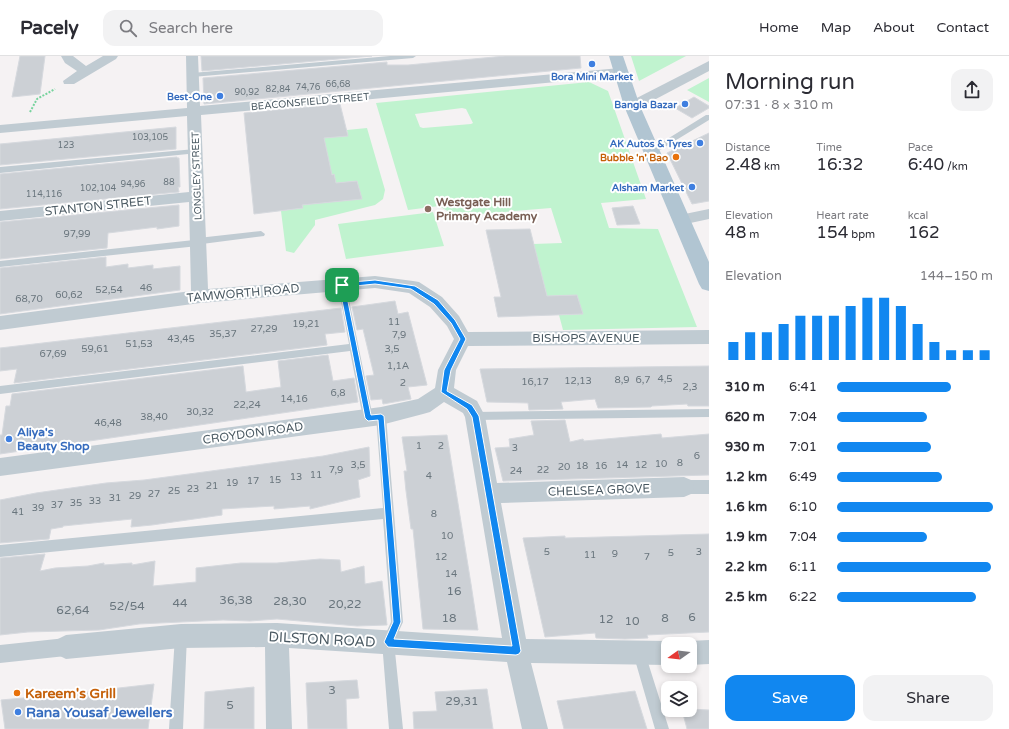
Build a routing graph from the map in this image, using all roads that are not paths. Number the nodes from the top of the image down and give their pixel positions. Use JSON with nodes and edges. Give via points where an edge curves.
{"nodes":[{"id":1,"x":68,"y":56,"type":"edge"},
{"id":2,"x":112,"y":56,"type":"edge"},
{"id":3,"x":192,"y":56,"type":"edge"},
{"id":4,"x":413,"y":56,"type":"edge"},
{"id":5,"x":618,"y":64,"type":"edge"},
{"id":6,"x":709,"y":65,"type":"edge"},
{"id":7,"x":86,"y":71,"type":"junction"},
{"id":8,"x":192,"y":75,"type":"junction"},
{"id":9,"x":69,"y":81,"type":"road end"},
{"id":10,"x":632,"y":106,"type":"junction"},
{"id":11,"x":194,"y":112,"type":"junction"},
{"id":12,"x":709,"y":117,"type":"edge"},
{"id":13,"x":0,"y":129,"type":"edge"},
{"id":14,"x":195,"y":151,"type":"junction"},
{"id":15,"x":652,"y":151,"type":"junction"},
{"id":16,"x":0,"y":170,"type":"edge"},
{"id":17,"x":197,"y":196,"type":"junction"},
{"id":18,"x":709,"y":214,"type":"edge"},
{"id":19,"x":0,"y":216,"type":"edge"},
{"id":20,"x":681,"y":220,"type":"junction"},
{"id":21,"x":261,"y":234,"type":"dead end"},
{"id":22,"x":198,"y":242,"type":"junction"},
{"id":23,"x":0,"y":264,"type":"edge"},
{"id":24,"x":709,"y":284,"type":"edge"},
{"id":25,"x":342,"y":285,"type":"junction"},
{"id":26,"x":200,"y":296,"type":"junction"},
{"id":27,"x":0,"y":323,"type":"edge"},
{"id":28,"x":709,"y":337,"type":"edge"},
{"id":29,"x":463,"y":339,"type":"junction"},
{"id":30,"x":354,"y":347,"type":"junction"},
{"id":31,"x":0,"y":390,"type":"edge"},
{"id":32,"x":444,"y":392,"type":"junction"},
{"id":33,"x":709,"y":413,"type":"edge"},
{"id":34,"x":475,"y":416,"type":"junction"},
{"id":35,"x":374,"y":417,"type":"junction"},
{"id":36,"x":0,"y":467,"type":"edge"},
{"id":37,"x":684,"y":487,"type":"joint"},
{"id":38,"x":709,"y":487,"type":"edge"},
{"id":39,"x":490,"y":493,"type":"junction"},
{"id":40,"x":390,"y":513,"type":"junction"},
{"id":41,"x":0,"y":551,"type":"edge"},
{"id":42,"x":277,"y":635,"type":"junction"},
{"id":43,"x":181,"y":636,"type":"junction"},
{"id":44,"x":388,"y":642,"type":"junction"},
{"id":45,"x":66,"y":647,"type":"joint"},
{"id":46,"x":516,"y":651,"type":"junction"},
{"id":47,"x":709,"y":652,"type":"edge"},
{"id":48,"x":639,"y":653,"type":"junction"},
{"id":49,"x":661,"y":653,"type":"edge"},
{"id":50,"x":697,"y":653,"type":"edge"},
{"id":51,"x":0,"y":654,"type":"edge"},
{"id":52,"x":176,"y":729,"type":"edge"},
{"id":53,"x":279,"y":729,"type":"edge"},
{"id":54,"x":396,"y":729,"type":"edge"},
{"id":55,"x":535,"y":729,"type":"edge"},
{"id":56,"x":662,"y":729,"type":"edge"}],
"edges":[{"from":1,"to":7,"type":"street","via":[[69,60]]},
{"from":2,"to":7,"type":"street"},
{"from":3,"to":8,"type":"street","name":"LONGLEY STREET"},
{"from":4,"to":8,"type":"lane"},
{"from":5,"to":10,"type":"main road"},
{"from":5,"to":11,"type":"street","name":"BEACONSFIELD STREET"},
{"from":6,"to":10,"type":"street"},
{"from":7,"to":9,"type":"street"},
{"from":8,"to":11,"type":"street","name":"LONGLEY STREET"},
{"from":10,"to":15,"type":"main road"},
{"from":11,"to":13,"type":"street","name":"BEACONSFIELD STREET"},
{"from":11,"to":14,"type":"street","name":"LONGLEY STREET"},
{"from":12,"to":15,"type":"lane"},
{"from":14,"to":16,"type":"lane"},
{"from":14,"to":17,"type":"street","name":"LONGLEY STREET"},
{"from":15,"to":20,"type":"main road"},
{"from":17,"to":19,"type":"street","name":"STANTON STREET"},
{"from":17,"to":22,"type":"street","name":"LONGLEY STREET"},
{"from":18,"to":20,"type":"street"},
{"from":20,"to":24,"type":"main road"},
{"from":21,"to":22,"type":"lane"},
{"from":22,"to":23,"type":"lane"},
{"from":22,"to":26,"type":"street","name":"LONGLEY STREET"},
{"from":25,"to":26,"type":"street","name":"TAMWORTH ROAD"},
{"from":25,"to":29,"type":"street","name":"TAMWORTH ROAD","via":[[375,282],[413,287],[436,302],[453,321]]},
{"from":25,"to":30,"type":"lane"},
{"from":26,"to":27,"type":"street","name":"TAMWORTH ROAD"},
{"from":28,"to":29,"type":"street","name":"BISHOPS AVENUE"},
{"from":29,"to":32,"type":"street","via":[[447,370]]},
{"from":30,"to":31,"type":"lane"},
{"from":30,"to":35,"type":"lane"},
{"from":32,"to":34,"type":"street","via":[[470,407]]},
{"from":32,"to":35,"type":"street","name":"CROYDON ROAD","via":[[423,406]]},
{"from":33,"to":34,"type":"lane"},
{"from":34,"to":39,"type":"street"},
{"from":35,"to":36,"type":"street","name":"CROYDON ROAD"},
{"from":35,"to":40,"type":"lane"},
{"from":37,"to":38,"type":"street","name":"CHELSEA GROVE"},
{"from":37,"to":39,"type":"street","name":"CHELSEA GROVE"},
{"from":39,"to":46,"type":"street"},
{"from":40,"to":41,"type":"lane"},
{"from":40,"to":44,"type":"lane","via":[[397,622]]},
{"from":42,"to":43,"type":"street","name":"DILSTON ROAD"},
{"from":42,"to":44,"type":"street","name":"DILSTON ROAD"},
{"from":42,"to":53,"type":"street"},
{"from":43,"to":45,"type":"street","name":"DILSTON ROAD"},
{"from":43,"to":52,"type":"lane"},
{"from":44,"to":46,"type":"street","name":"DILSTON ROAD"},
{"from":44,"to":54,"type":"lane"},
{"from":45,"to":51,"type":"street","name":"DILSTON ROAD"},
{"from":46,"to":48,"type":"street","name":"DILSTON ROAD"},
{"from":46,"to":55,"type":"street"},
{"from":47,"to":50,"type":"street"},
{"from":48,"to":49,"type":"street","name":"DILSTON ROAD"},
{"from":48,"to":56,"type":"lane"}]}
